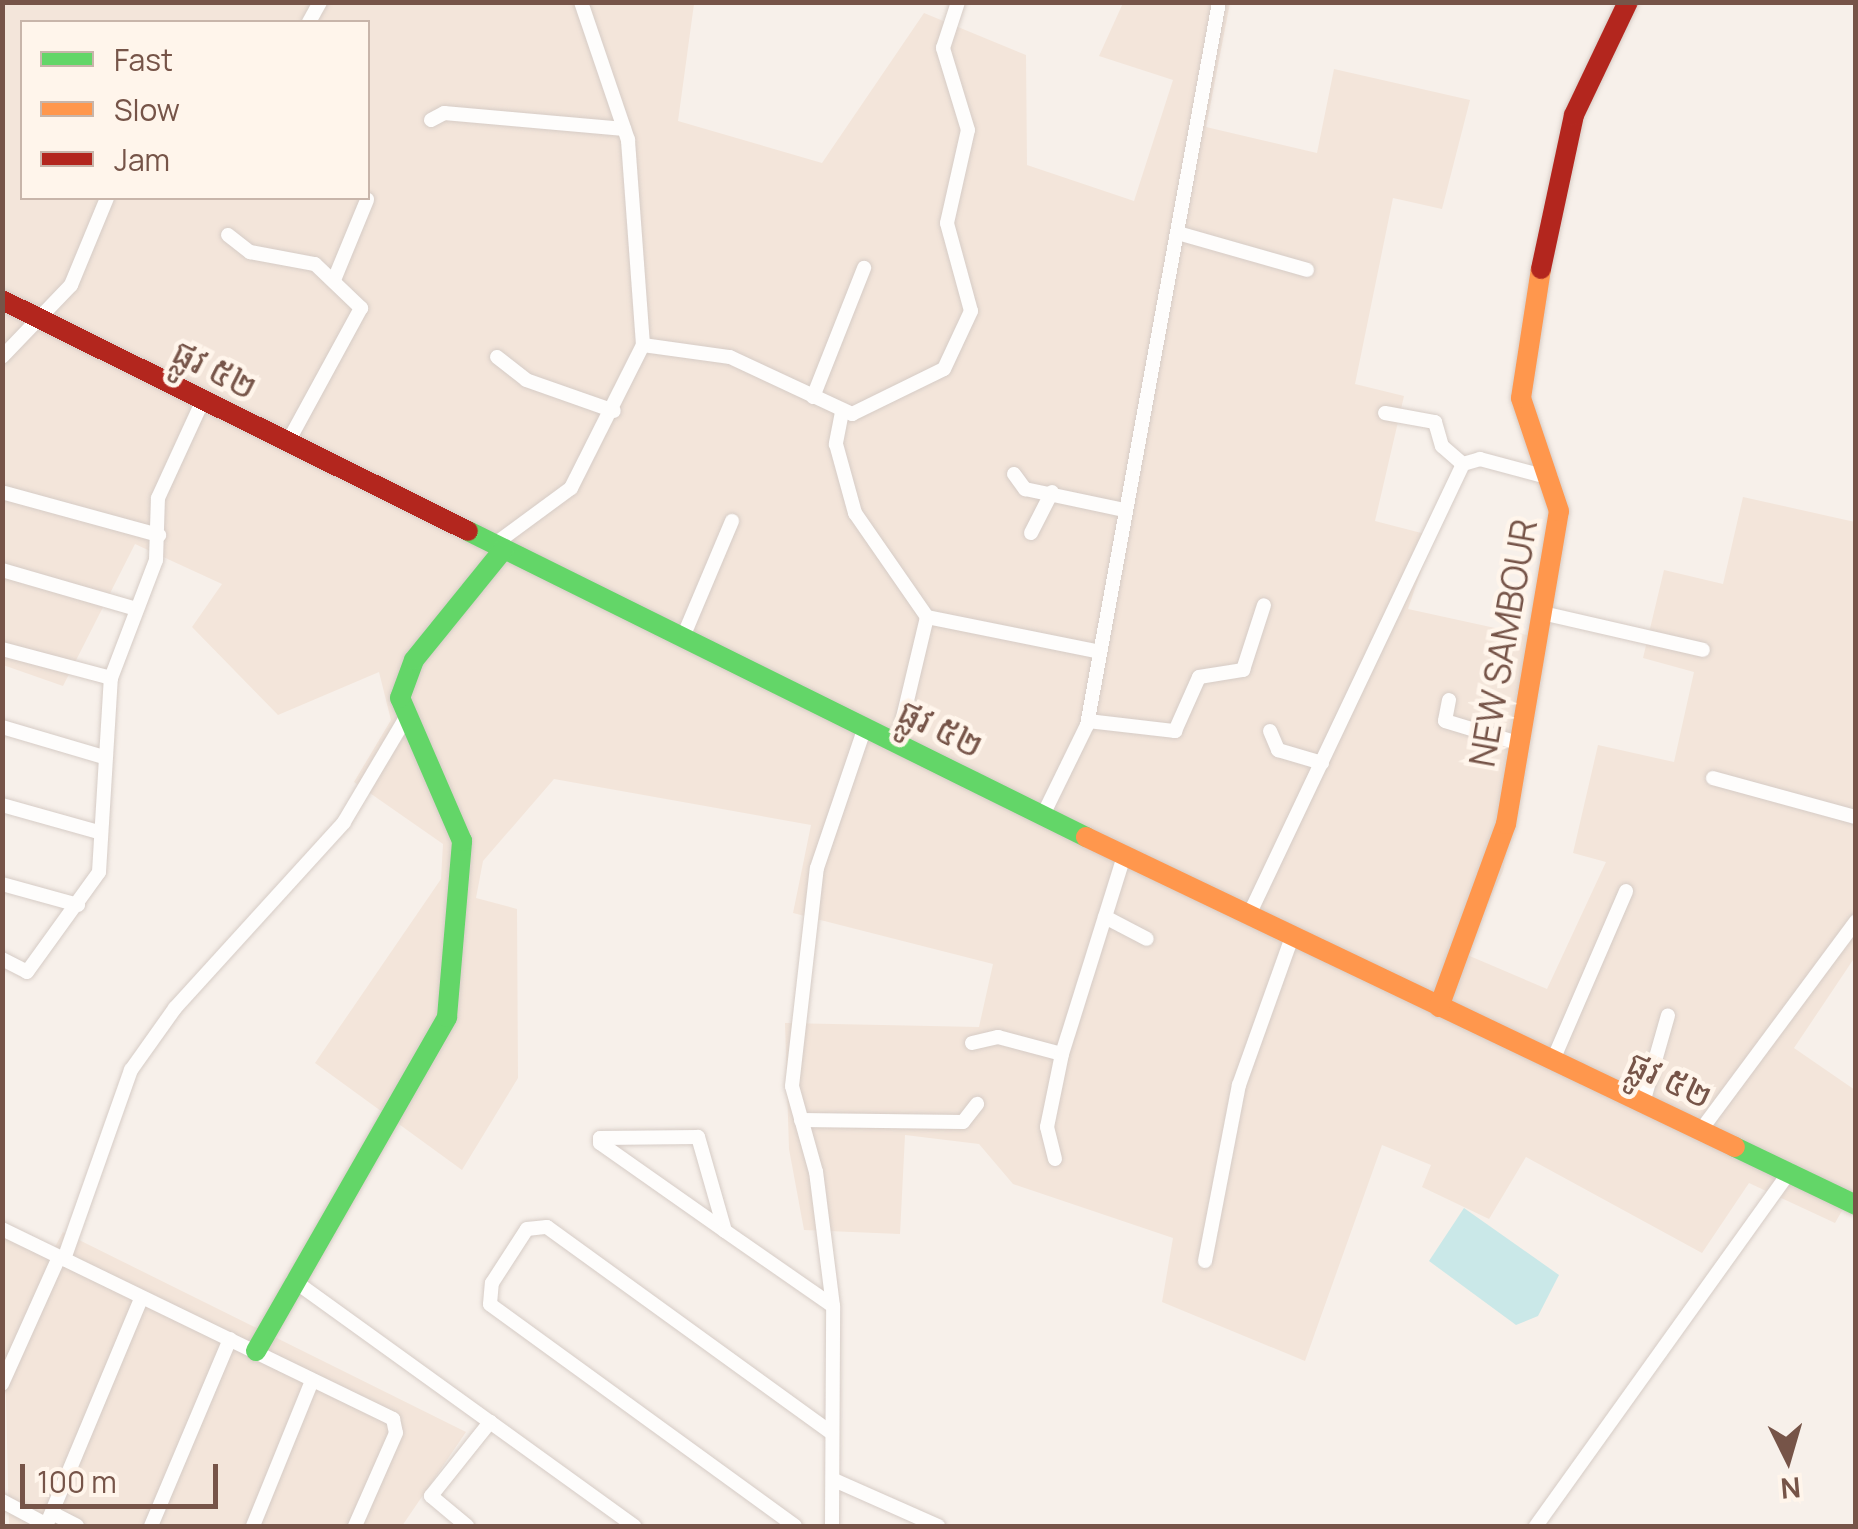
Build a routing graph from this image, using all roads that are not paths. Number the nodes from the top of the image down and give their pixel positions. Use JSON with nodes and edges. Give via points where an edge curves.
{"nodes":[{"id":1,"x":580,"y":2,"type":"edge"},
{"id":2,"x":958,"y":2,"type":"edge"},
{"id":3,"x":1220,"y":2,"type":"edge"},
{"id":4,"x":1628,"y":2,"type":"edge"},
{"id":5,"x":430,"y":120,"type":"dead end"},
{"id":6,"x":624,"y":129,"type":"junction"},
{"id":7,"x":106,"y":200,"type":"edge"},
{"id":8,"x":367,"y":200,"type":"dead end"},
{"id":9,"x":1181,"y":234,"type":"junction"},
{"id":10,"x":228,"y":235,"type":"dead end"},
{"id":11,"x":864,"y":268,"type":"dead end"},
{"id":12,"x":1307,"y":270,"type":"dead end"},
{"id":13,"x":334,"y":280,"type":"junction"},
{"id":14,"x":2,"y":300,"type":"edge"},
{"id":15,"x":45,"y":320,"type":"junction"},
{"id":16,"x":642,"y":345,"type":"junction"},
{"id":17,"x":2,"y":357,"type":"edge"},
{"id":18,"x":497,"y":357,"type":"dead end"},
{"id":19,"x":813,"y":396,"type":"junction"},
{"id":20,"x":203,"y":400,"type":"junction"},
{"id":21,"x":614,"y":411,"type":"junction"},
{"id":22,"x":842,"y":412,"type":"junction"},
{"id":23,"x":1384,"y":413,"type":"dead end"},
{"id":24,"x":288,"y":442,"type":"junction"},
{"id":25,"x":1463,"y":464,"type":"junction"},
{"id":26,"x":1014,"y":474,"type":"dead end"},
{"id":27,"x":1555,"y":478,"type":"junction"},
{"id":28,"x":5,"y":492,"type":"dead end"},
{"id":29,"x":1052,"y":492,"type":"junction"},
{"id":30,"x":1125,"y":510,"type":"junction"},
{"id":31,"x":732,"y":520,"type":"dead end"},
{"id":32,"x":1032,"y":533,"type":"dead end"},
{"id":33,"x":158,"y":535,"type":"junction"},
{"id":34,"x":500,"y":546,"type":"junction"},
{"id":35,"x":2,"y":570,"type":"edge"},
{"id":36,"x":1264,"y":604,"type":"dead end"},
{"id":37,"x":136,"y":609,"type":"junction"},
{"id":38,"x":1542,"y":613,"type":"junction"},
{"id":39,"x":927,"y":616,"type":"junction"},
{"id":40,"x":683,"y":637,"type":"junction"},
{"id":41,"x":2,"y":649,"type":"edge"},
{"id":42,"x":1703,"y":650,"type":"dead end"},
{"id":43,"x":1096,"y":651,"type":"junction"},
{"id":44,"x":111,"y":678,"type":"junction"},
{"id":45,"x":1448,"y":700,"type":"dead end"},
{"id":46,"x":408,"y":714,"type":"junction"},
{"id":47,"x":1088,"y":720,"type":"junction"},
{"id":48,"x":2,"y":726,"type":"edge"},
{"id":49,"x":864,"y":727,"type":"junction"},
{"id":50,"x":1270,"y":731,"type":"dead end"},
{"id":51,"x":897,"y":743,"type":"junction"},
{"id":52,"x":1518,"y":743,"type":"junction"},
{"id":53,"x":104,"y":757,"type":"junction"},
{"id":54,"x":1322,"y":763,"type":"junction"},
{"id":55,"x":1713,"y":778,"type":"dead end"},
{"id":56,"x":2,"y":805,"type":"edge"},
{"id":57,"x":1043,"y":815,"type":"junction"},
{"id":58,"x":1856,"y":817,"type":"edge"},
{"id":59,"x":99,"y":832,"type":"junction"},
{"id":60,"x":1124,"y":856,"type":"junction"},
{"id":61,"x":2,"y":884,"type":"edge"},
{"id":62,"x":1626,"y":890,"type":"dead end"},
{"id":63,"x":78,"y":905,"type":"junction"},
{"id":64,"x":1104,"y":917,"type":"junction"},
{"id":65,"x":1248,"y":917,"type":"junction"},
{"id":66,"x":1856,"y":921,"type":"edge"},
{"id":67,"x":1292,"y":936,"type":"junction"},
{"id":68,"x":1148,"y":939,"type":"dead end"},
{"id":69,"x":2,"y":959,"type":"edge"},
{"id":70,"x":1439,"y":1007,"type":"junction"},
{"id":71,"x":1668,"y":1015,"type":"dead end"},
{"id":72,"x":972,"y":1043,"type":"dead end"},
{"id":73,"x":1062,"y":1054,"type":"junction"},
{"id":74,"x":1553,"y":1060,"type":"junction"},
{"id":75,"x":1644,"y":1103,"type":"junction"},
{"id":76,"x":977,"y":1104,"type":"dead end"},
{"id":77,"x":801,"y":1120,"type":"junction"},
{"id":78,"x":1701,"y":1130,"type":"junction"},
{"id":79,"x":1055,"y":1159,"type":"dead end"},
{"id":80,"x":1790,"y":1172,"type":"junction"},
{"id":81,"x":1856,"y":1205,"type":"edge"},
{"id":82,"x":2,"y":1230,"type":"edge"},
{"id":83,"x":725,"y":1231,"type":"junction"},
{"id":84,"x":62,"y":1258,"type":"junction"},
{"id":85,"x":1205,"y":1260,"type":"dead end"},
{"id":86,"x":294,"y":1280,"type":"junction"},
{"id":87,"x":141,"y":1299,"type":"junction"},
{"id":88,"x":834,"y":1306,"type":"junction"},
{"id":89,"x":230,"y":1339,"type":"junction"},
{"id":90,"x":256,"y":1352,"type":"junction"},
{"id":91,"x":312,"y":1381,"type":"junction"},
{"id":92,"x":2,"y":1384,"type":"edge"},
{"id":93,"x":490,"y":1422,"type":"junction"},
{"id":94,"x":832,"y":1433,"type":"junction"},
{"id":95,"x":834,"y":1480,"type":"junction"},
{"id":96,"x":2,"y":1502,"type":"edge"},
{"id":97,"x":48,"y":1522,"type":"edge"},
{"id":98,"x":77,"y":1526,"type":"edge"},
{"id":99,"x":151,"y":1526,"type":"edge"},
{"id":100,"x":253,"y":1526,"type":"edge"},
{"id":101,"x":355,"y":1526,"type":"edge"},
{"id":102,"x":468,"y":1526,"type":"edge"},
{"id":103,"x":634,"y":1526,"type":"edge"},
{"id":104,"x":794,"y":1526,"type":"edge"},
{"id":105,"x":832,"y":1526,"type":"edge"},
{"id":106,"x":938,"y":1526,"type":"edge"},
{"id":107,"x":1536,"y":1526,"type":"edge"}],
"edges":[{"from":1,"to":6,"type":"street"},
{"from":2,"to":22,"type":"street","via":[[944,48],[968,130],[947,223],[972,311],[944,369],[868,410]]},
{"from":3,"to":9,"type":"street"},
{"from":4,"to":27,"type":"street","name":"NEW SAMBOUR","via":[[1574,115],[1522,360],[1521,398]]},
{"from":5,"to":6,"type":"street","via":[[444,113]]},
{"from":6,"to":16,"type":"street","via":[[642,249]]},
{"from":7,"to":15,"type":"street"},
{"from":8,"to":13,"type":"street"},
{"from":9,"to":12,"type":"street"},
{"from":9,"to":30,"type":"street"},
{"from":10,"to":13,"type":"street","via":[[250,252],[302,260]]},
{"from":11,"to":19,"type":"street"},
{"from":13,"to":24,"type":"street","via":[[362,315]]},
{"from":14,"to":15,"type":"street","name":"ផ្លូវ ៥២"},
{"from":15,"to":17,"type":"street"},
{"from":15,"to":20,"type":"street","name":"ផ្លូវ ៥២"},
{"from":16,"to":19,"type":"street","via":[[730,357]]},
{"from":16,"to":21,"type":"street"},
{"from":18,"to":21,"type":"street","via":[[526,380]]},
{"from":19,"to":22,"type":"street"},
{"from":20,"to":24,"type":"street","name":"ផ្លូវ ៥២"},
{"from":20,"to":33,"type":"street","via":[[158,498]]},
{"from":21,"to":34,"type":"street","via":[[571,488]]},
{"from":22,"to":39,"type":"street","via":[[836,444],[855,513]]},
{"from":23,"to":25,"type":"street","via":[[1435,422],[1442,446]]},
{"from":24,"to":34,"type":"street","name":"ផ្លូវ ៥២"},
{"from":25,"to":27,"type":"street","via":[[1480,458]]},
{"from":25,"to":54,"type":"street"},
{"from":26,"to":29,"type":"street","via":[[1019,487]]},
{"from":27,"to":38,"type":"street","name":"NEW SAMBOUR","via":[[1559,511]]},
{"from":28,"to":33,"type":"street"},
{"from":29,"to":30,"type":"street"},
{"from":29,"to":32,"type":"street"},
{"from":30,"to":43,"type":"street"},
{"from":31,"to":40,"type":"street"},
{"from":33,"to":37,"type":"street"},
{"from":34,"to":40,"type":"street","name":"ផ្លូវ ៥២"},
{"from":34,"to":46,"type":"street","via":[[414,660],[400,693]]},
{"from":35,"to":37,"type":"street"},
{"from":36,"to":47,"type":"street","via":[[1243,670],[1199,678],[1175,731]]},
{"from":37,"to":44,"type":"street"},
{"from":38,"to":42,"type":"street"},
{"from":38,"to":52,"type":"street","name":"NEW SAMBOUR"},
{"from":39,"to":43,"type":"street"},
{"from":39,"to":51,"type":"street"},
{"from":40,"to":49,"type":"street","name":"ផ្លូវ ៥២"},
{"from":41,"to":44,"type":"street"},
{"from":43,"to":47,"type":"street"},
{"from":44,"to":53,"type":"street"},
{"from":45,"to":52,"type":"street","via":[[1445,721]]},
{"from":46,"to":84,"type":"street","via":[[344,822],[175,1008],[132,1070]]},
{"from":46,"to":86,"type":"street","via":[[462,840],[446,948],[448,1014]]},
{"from":47,"to":57,"type":"street"},
{"from":48,"to":53,"type":"street"},
{"from":49,"to":51,"type":"street","name":"ផ្លូវ ៥២"},
{"from":49,"to":77,"type":"street","via":[[817,868],[799,976],[792,1086]]},
{"from":50,"to":54,"type":"street","via":[[1278,750]]},
{"from":51,"to":57,"type":"street","name":"ផ្លូវ ៥២"},
{"from":52,"to":70,"type":"street","name":"NEW SAMBOUR","via":[[1492,874]]},
{"from":53,"to":59,"type":"street"},
{"from":54,"to":65,"type":"street"},
{"from":55,"to":58,"type":"street"},
{"from":56,"to":59,"type":"street"},
{"from":57,"to":60,"type":"street","name":"ផ្លូវ ៥២"},
{"from":59,"to":63,"type":"street","via":[[99,872]]},
{"from":60,"to":64,"type":"street"},
{"from":60,"to":65,"type":"street","name":"ផ្លូវ ៥២"},
{"from":61,"to":63,"type":"street"},
{"from":62,"to":74,"type":"street"},
{"from":63,"to":69,"type":"street","via":[[27,972]]},
{"from":64,"to":68,"type":"street"},
{"from":64,"to":73,"type":"street"},
{"from":65,"to":67,"type":"street","name":"ផ្លូវ ៥២"},
{"from":66,"to":78,"type":"street"},
{"from":67,"to":70,"type":"street","name":"ផ្លូវ ៥២"},
{"from":67,"to":85,"type":"street","via":[[1239,1085]]},
{"from":70,"to":74,"type":"street","name":"ផ្លូវ ៥២"},
{"from":71,"to":75,"type":"street"},
{"from":72,"to":73,"type":"street","via":[[998,1037]]},
{"from":73,"to":79,"type":"street","via":[[1047,1127]]},
{"from":74,"to":75,"type":"street","name":"ផ្លូវ ៥២"},
{"from":75,"to":78,"type":"street","name":"ផ្លូវ ៥២"},
{"from":76,"to":77,"type":"street","via":[[963,1122]]},
{"from":77,"to":88,"type":"street"},
{"from":78,"to":80,"type":"street","name":"ផ្លូវ ៥២"},
{"from":80,"to":81,"type":"street","name":"ផ្លូវ ៥២"},
{"from":80,"to":107,"type":"street"},
{"from":82,"to":84,"type":"street"},
{"from":83,"to":83,"type":"street","via":[[600,1143],[600,1138],[698,1137]]},
{"from":83,"to":88,"type":"street"},
{"from":84,"to":87,"type":"street"},
{"from":84,"to":92,"type":"street"},
{"from":86,"to":90,"type":"street"},
{"from":86,"to":93,"type":"street"},
{"from":87,"to":89,"type":"street"},
{"from":87,"to":97,"type":"street"},
{"from":88,"to":94,"type":"street"},
{"from":89,"to":90,"type":"street"},
{"from":89,"to":99,"type":"street"},
{"from":90,"to":91,"type":"street"},
{"from":91,"to":100,"type":"street"},
{"from":91,"to":101,"type":"street","via":[[397,1424]]},
{"from":93,"to":102,"type":"street","via":[[431,1496]]},
{"from":93,"to":103,"type":"street"},
{"from":94,"to":95,"type":"street"},
{"from":94,"to":104,"type":"street","via":[[547,1227],[527,1229],[492,1283],[490,1304]]},
{"from":95,"to":105,"type":"street"},
{"from":95,"to":106,"type":"street"},
{"from":96,"to":97,"type":"street"},
{"from":97,"to":98,"type":"street"}]}
